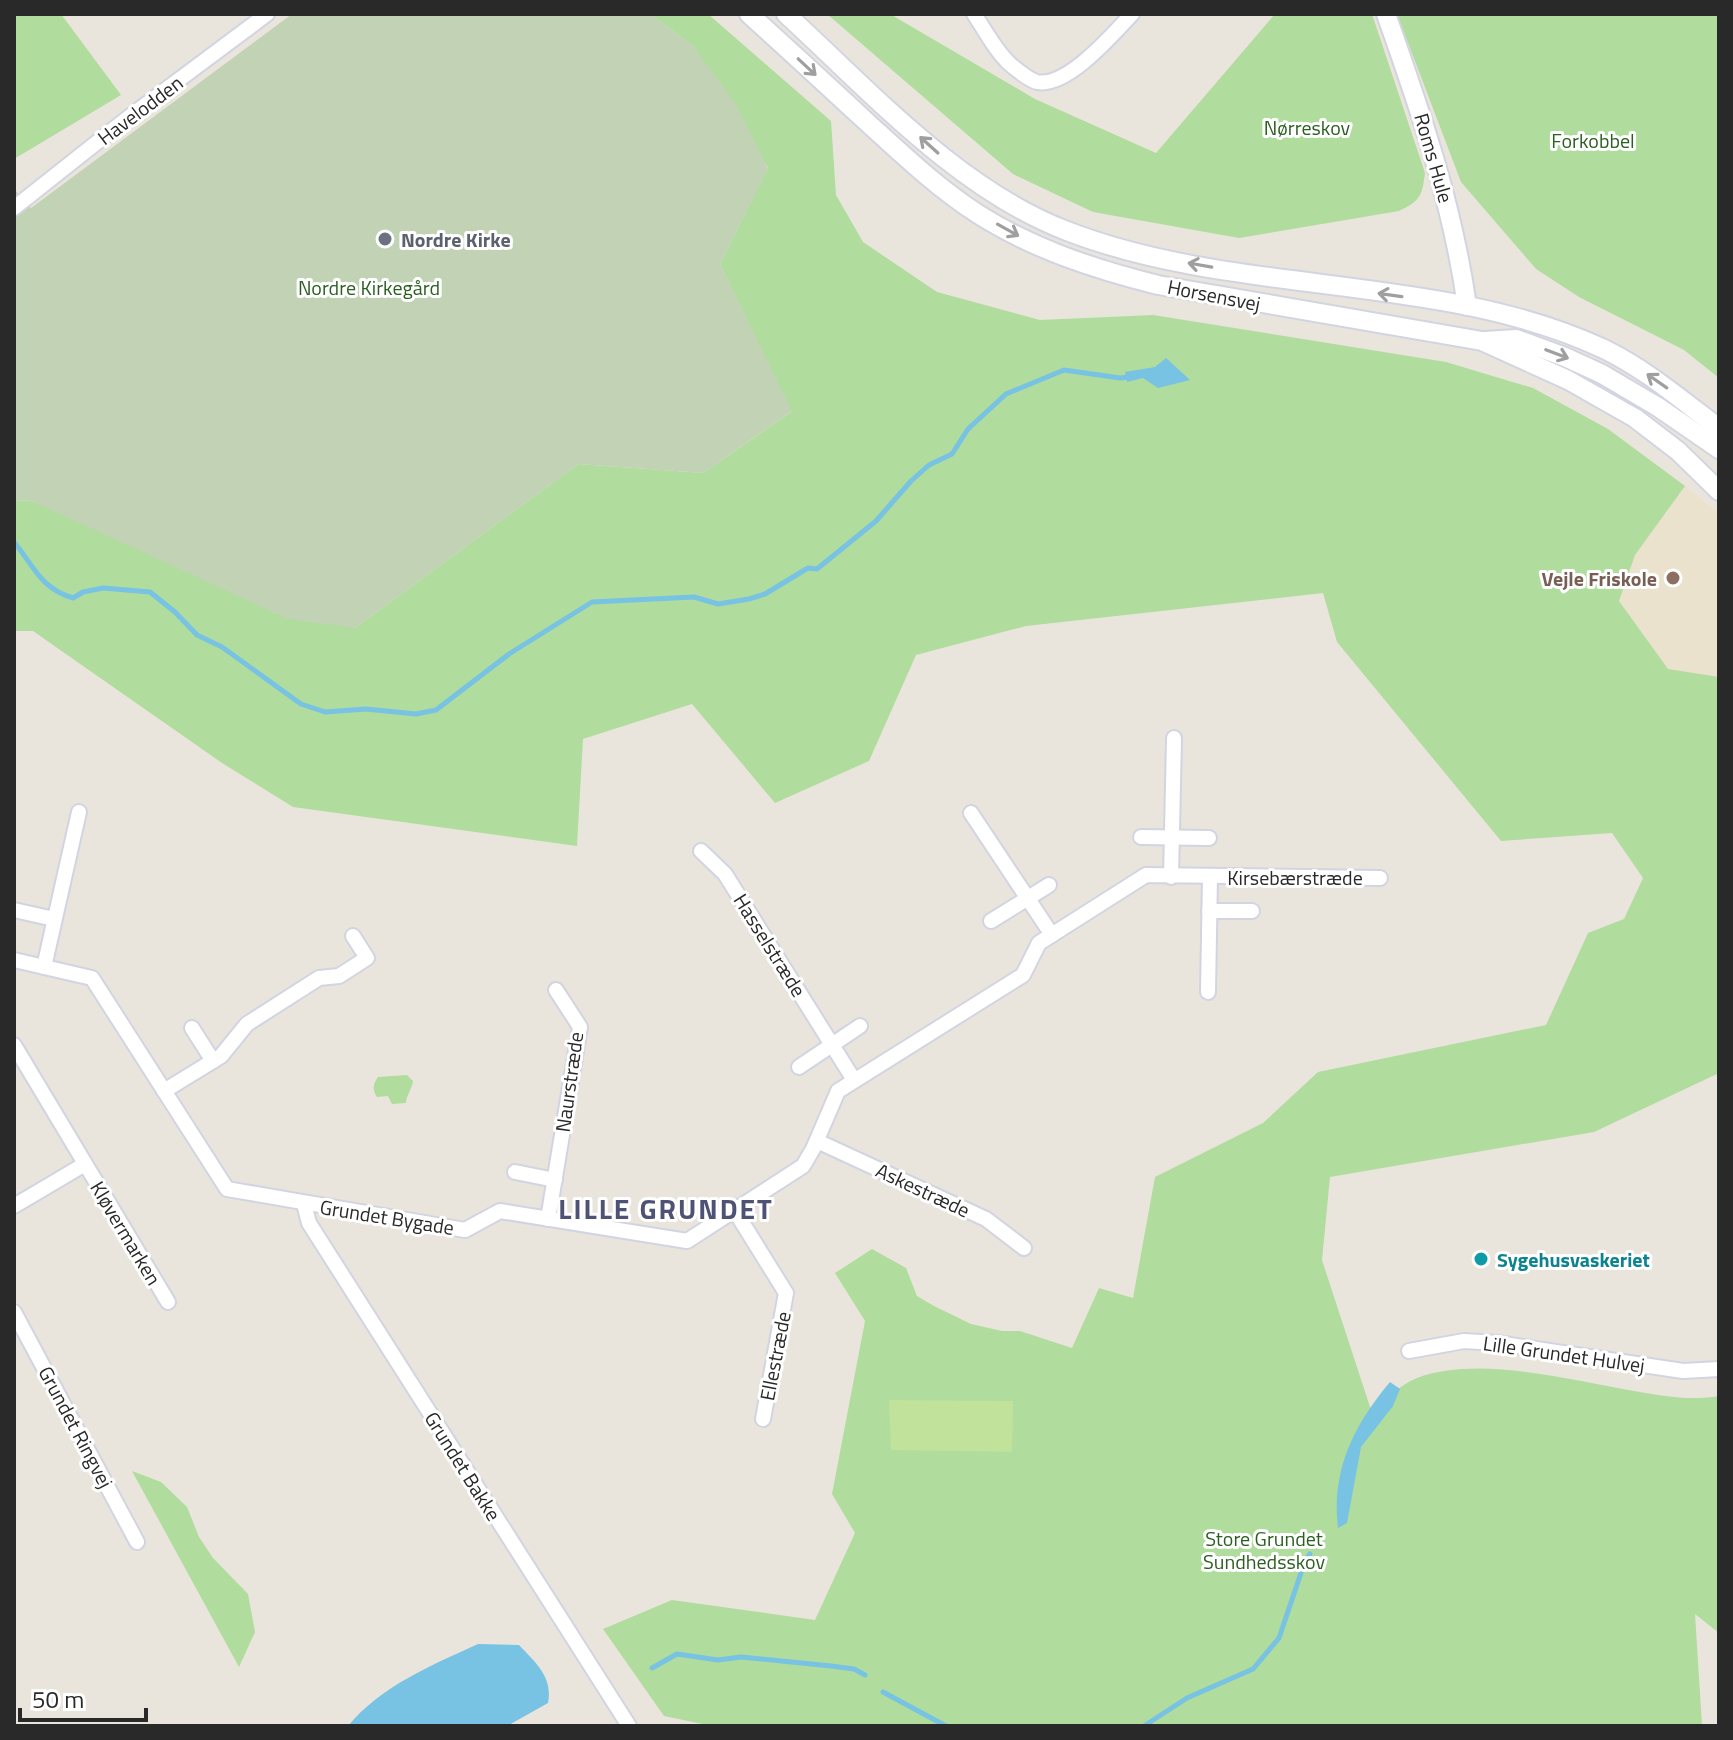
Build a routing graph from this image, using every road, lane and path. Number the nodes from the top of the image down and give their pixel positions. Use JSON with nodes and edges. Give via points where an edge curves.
{"nodes":[{"id":1,"x":267,"y":14,"type":"edge"},
{"id":2,"x":749,"y":14,"type":"edge"},
{"id":3,"x":786,"y":14,"type":"edge"},
{"id":4,"x":974,"y":14,"type":"edge"},
{"id":5,"x":1132,"y":14,"type":"edge"},
{"id":6,"x":1386,"y":14,"type":"edge"},
{"id":7,"x":14,"y":208,"type":"edge"},
{"id":8,"x":1467,"y":306,"type":"junction"},
{"id":9,"x":1482,"y":341,"type":"junction"},
{"id":10,"x":1719,"y":428,"type":"edge"},
{"id":11,"x":1719,"y":449,"type":"edge"},
{"id":12,"x":1719,"y":491,"type":"edge"},
{"id":13,"x":1174,"y":738,"type":"dead end"},
{"id":14,"x":79,"y":812,"type":"dead end"},
{"id":15,"x":971,"y":813,"type":"dead end"},
{"id":16,"x":1141,"y":837,"type":"dead end"},
{"id":17,"x":1172,"y":838,"type":"junction"},
{"id":18,"x":1209,"y":838,"type":"dead end"},
{"id":19,"x":701,"y":851,"type":"dead end"},
{"id":20,"x":1171,"y":877,"type":"junction"},
{"id":21,"x":1210,"y":877,"type":"junction"},
{"id":22,"x":1380,"y":878,"type":"dead end"},
{"id":23,"x":1049,"y":885,"type":"dead end"},
{"id":24,"x":1027,"y":899,"type":"junction"},
{"id":25,"x":14,"y":910,"type":"edge"},
{"id":26,"x":1209,"y":911,"type":"junction"},
{"id":27,"x":1252,"y":911,"type":"dead end"},
{"id":28,"x":54,"y":919,"type":"junction"},
{"id":29,"x":991,"y":921,"type":"dead end"},
{"id":30,"x":1052,"y":935,"type":"junction"},
{"id":31,"x":353,"y":936,"type":"dead end"},
{"id":32,"x":14,"y":960,"type":"edge"},
{"id":33,"x":44,"y":967,"type":"junction"},
{"id":34,"x":556,"y":990,"type":"dead end"},
{"id":35,"x":1208,"y":992,"type":"dead end"},
{"id":36,"x":860,"y":1026,"type":"dead end"},
{"id":37,"x":192,"y":1028,"type":"dead end"},
{"id":38,"x":14,"y":1045,"type":"edge"},
{"id":39,"x":832,"y":1045,"type":"junction"},
{"id":40,"x":213,"y":1061,"type":"junction"},
{"id":41,"x":799,"y":1067,"type":"dead end"},
{"id":42,"x":854,"y":1080,"type":"junction"},
{"id":43,"x":164,"y":1091,"type":"junction"},
{"id":44,"x":817,"y":1141,"type":"junction"},
{"id":45,"x":85,"y":1164,"type":"junction"},
{"id":46,"x":515,"y":1172,"type":"dead end"},
{"id":47,"x":555,"y":1180,"type":"junction"},
{"id":48,"x":304,"y":1204,"type":"junction"},
{"id":49,"x":14,"y":1206,"type":"edge"},
{"id":50,"x":735,"y":1211,"type":"junction"},
{"id":51,"x":548,"y":1219,"type":"junction"},
{"id":52,"x":1024,"y":1248,"type":"dead end"},
{"id":53,"x":168,"y":1302,"type":"dead end"},
{"id":54,"x":14,"y":1312,"type":"edge"},
{"id":55,"x":1409,"y":1351,"type":"dead end"},
{"id":56,"x":1719,"y":1369,"type":"edge"},
{"id":57,"x":763,"y":1419,"type":"dead end"},
{"id":58,"x":137,"y":1542,"type":"dead end"},
{"id":59,"x":629,"y":1726,"type":"edge"}],
"edges":[{"from":1,"to":7,"type":"street","name":"Havelodden"},
{"from":2,"to":9,"type":"main road","name":"Horsensvej","one_way":true,"via":[[940,187],[978,214],[1057,255],[1158,285]]},
{"from":8,"to":3,"type":"main road","name":"Horsensvej","one_way":true,"via":[[1173,260],[1066,231],[954,167]]},
{"from":4,"to":5,"type":"street","via":[[1010,64],[1036,82],[1067,74]]},
{"from":6,"to":8,"type":"main road","name":"Roms Hule","via":[[1431,140],[1459,247]]},
{"from":10,"to":8,"type":"main road","name":"Horsensvej","one_way":true,"via":[[1605,350]]},
{"from":9,"to":11,"type":"main road","one_way":true,"via":[[1516,339],[1565,357],[1658,407]]},
{"from":9,"to":12,"type":"main road","name":"Horsensvej","via":[[1635,418]]},
{"from":13,"to":17,"type":"street"},
{"from":14,"to":28,"type":"street"},
{"from":15,"to":24,"type":"street"},
{"from":16,"to":17,"type":"street"},
{"from":17,"to":18,"type":"street"},
{"from":17,"to":20,"type":"street"},
{"from":19,"to":39,"type":"street","name":"Hasselstræde","via":[[725,874]]},
{"from":20,"to":21,"type":"street","name":"Grundet Bygade"},
{"from":20,"to":30,"type":"street","name":"Grundet Bygade","via":[[1146,875]]},
{"from":21,"to":22,"type":"street","name":"Kirsebærstræde"},
{"from":21,"to":26,"type":"street"},
{"from":23,"to":24,"type":"street"},
{"from":24,"to":29,"type":"street"},
{"from":24,"to":30,"type":"street"},
{"from":25,"to":28,"type":"street"},
{"from":26,"to":27,"type":"street"},
{"from":26,"to":35,"type":"street"},
{"from":28,"to":33,"type":"street"},
{"from":30,"to":42,"type":"street","name":"Grundet Bygade","via":[[1039,943],[1023,975]]},
{"from":31,"to":40,"type":"street","via":[[367,958],[339,976],[319,978],[247,1024]]},
{"from":32,"to":33,"type":"street","name":"Grundet Bygade"},
{"from":33,"to":43,"type":"street","name":"Grundet Bygade","via":[[92,978]]},
{"from":34,"to":47,"type":"street","name":"Naurstræde","via":[[580,1027]]},
{"from":36,"to":39,"type":"street"},
{"from":37,"to":40,"type":"street"},
{"from":38,"to":45,"type":"street","name":"Kløvermarken"},
{"from":39,"to":41,"type":"street"},
{"from":39,"to":42,"type":"street","name":"Hasselstræde"},
{"from":40,"to":43,"type":"street"},
{"from":42,"to":44,"type":"street","name":"Grundet Bygade","via":[[838,1091]]},
{"from":43,"to":48,"type":"street","name":"Grundet Bygade","via":[[227,1189]]},
{"from":44,"to":50,"type":"street","name":"Grundet Bygade","via":[[803,1166]]},
{"from":44,"to":52,"type":"street","name":"Askestræde","via":[[986,1219]]},
{"from":45,"to":49,"type":"street","name":"Kløvermarken"},
{"from":45,"to":53,"type":"street","name":"Kløvermarken"},
{"from":46,"to":47,"type":"street"},
{"from":47,"to":51,"type":"street","name":"Naurstræde"},
{"from":48,"to":51,"type":"street","name":"Grundet Bygade","via":[[465,1230],[500,1211]]},
{"from":48,"to":59,"type":"street","name":"Grundet Bakke","via":[[309,1223]]},
{"from":50,"to":51,"type":"street","name":"Grundet Bygade","via":[[687,1241]]},
{"from":50,"to":57,"type":"street","name":"Ellestræde","via":[[786,1293]]},
{"from":54,"to":58,"type":"street","name":"Grundet Ringvej"},
{"from":55,"to":56,"type":"street","name":"Lille Grundet Hulvej","via":[[1464,1341],[1683,1371]]}]}
